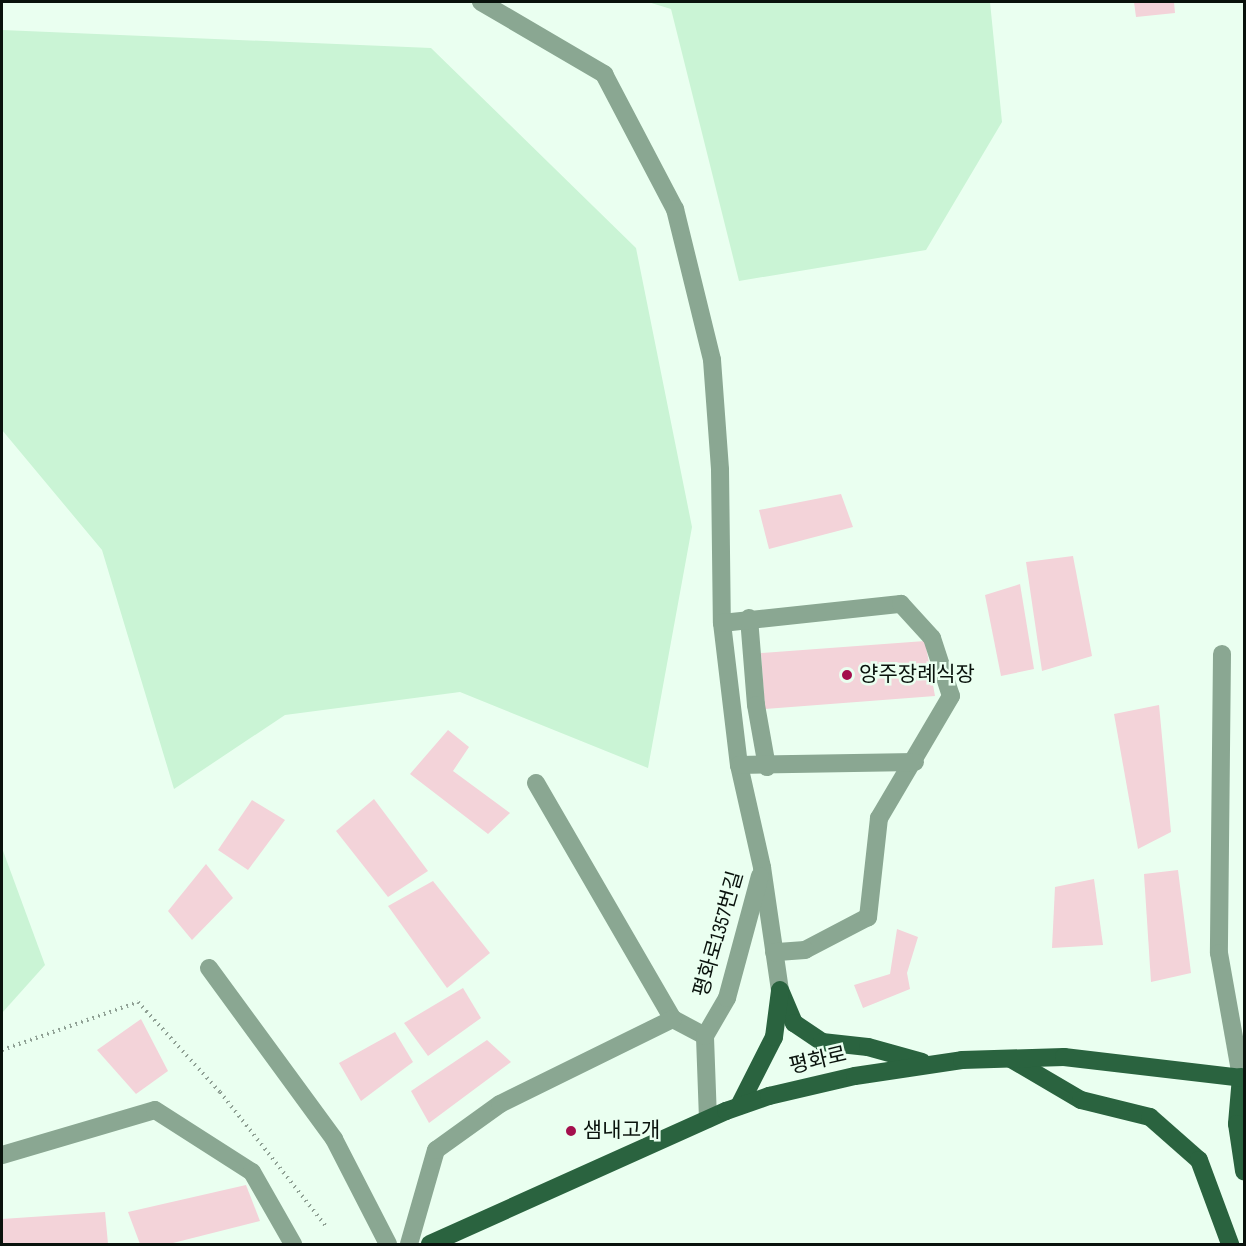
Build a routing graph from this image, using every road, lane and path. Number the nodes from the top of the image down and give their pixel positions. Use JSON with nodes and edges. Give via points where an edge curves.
{"nodes":[{"id":1,"x":481,"y":2,"type":"edge"},
{"id":2,"x":749,"y":618,"type":"junction"},
{"id":3,"x":722,"y":623,"type":"junction"},
{"id":4,"x":1221,"y":654,"type":"dead end"},
{"id":5,"x":915,"y":762,"type":"junction"},
{"id":6,"x":739,"y":765,"type":"junction"},
{"id":7,"x":767,"y":767,"type":"junction"},
{"id":8,"x":536,"y":783,"type":"dead end"},
{"id":9,"x":762,"y":867,"type":"junction"},
{"id":10,"x":774,"y":951,"type":"junction"},
{"id":11,"x":208,"y":968,"type":"dead end"},
{"id":12,"x":780,"y":990,"type":"junction"},
{"id":13,"x":673,"y":1018,"type":"junction"},
{"id":14,"x":705,"y":1036,"type":"junction"},
{"id":15,"x":2,"y":1050,"type":"edge"},
{"id":16,"x":1009,"y":1058,"type":"junction"},
{"id":17,"x":930,"y":1064,"type":"junction"},
{"id":18,"x":1243,"y":1077,"type":"edge"},
{"id":19,"x":738,"y":1106,"type":"junction"},
{"id":20,"x":708,"y":1119,"type":"junction"},
{"id":21,"x":2,"y":1155,"type":"edge"},
{"id":22,"x":1245,"y":1171,"type":"edge"},
{"id":23,"x":326,"y":1226,"type":"dead end"},
{"id":24,"x":293,"y":1245,"type":"edge"},
{"id":25,"x":388,"y":1245,"type":"edge"},
{"id":26,"x":409,"y":1245,"type":"edge"},
{"id":27,"x":430,"y":1245,"type":"edge"},
{"id":28,"x":1230,"y":1245,"type":"edge"}],
"edges":[{"from":1,"to":3,"type":"street","via":[[604,74],[675,209],[712,360],[720,470]]},
{"from":2,"to":3,"type":"street"},
{"from":2,"to":5,"type":"street","via":[[901,604],[932,639],[951,696]]},
{"from":2,"to":7,"type":"street","via":[[756,705]]},
{"from":3,"to":6,"type":"street"},
{"from":4,"to":18,"type":"street","via":[[1219,953]]},
{"from":5,"to":7,"type":"street"},
{"from":5,"to":10,"type":"street","via":[[879,818],[868,916],[805,950]]},
{"from":6,"to":7,"type":"street"},
{"from":6,"to":9,"type":"street"},
{"from":8,"to":13,"type":"street"},
{"from":9,"to":10,"type":"street"},
{"from":9,"to":14,"type":"street","name":"평화로1357번길","via":[[727,998]]},
{"from":10,"to":12,"type":"street"},
{"from":11,"to":25,"type":"street","via":[[334,1139]]},
{"from":12,"to":17,"type":"main road","via":[[794,1023],[822,1042],[868,1047]]},
{"from":12,"to":19,"type":"main road","via":[[774,1037]]},
{"from":13,"to":14,"type":"street"},
{"from":13,"to":26,"type":"street","via":[[500,1104],[436,1150]]},
{"from":14,"to":20,"type":"street"},
{"from":15,"to":23,"type":"path","via":[[138,1002],[220,1092]]},
{"from":16,"to":17,"type":"main road","name":"평화로"},
{"from":16,"to":18,"type":"main road","name":"평화로","via":[[1064,1058]]},
{"from":16,"to":28,"type":"main road","via":[[1081,1100],[1150,1117],[1199,1160]]},
{"from":17,"to":19,"type":"main road","name":"평화로","via":[[855,1076]]},
{"from":18,"to":22,"type":"main road","via":[[1237,1124]]},
{"from":19,"to":20,"type":"main road","name":"평화로"},
{"from":20,"to":27,"type":"main road","name":"평화로"},
{"from":21,"to":24,"type":"street","via":[[155,1110],[252,1172]]}]}
